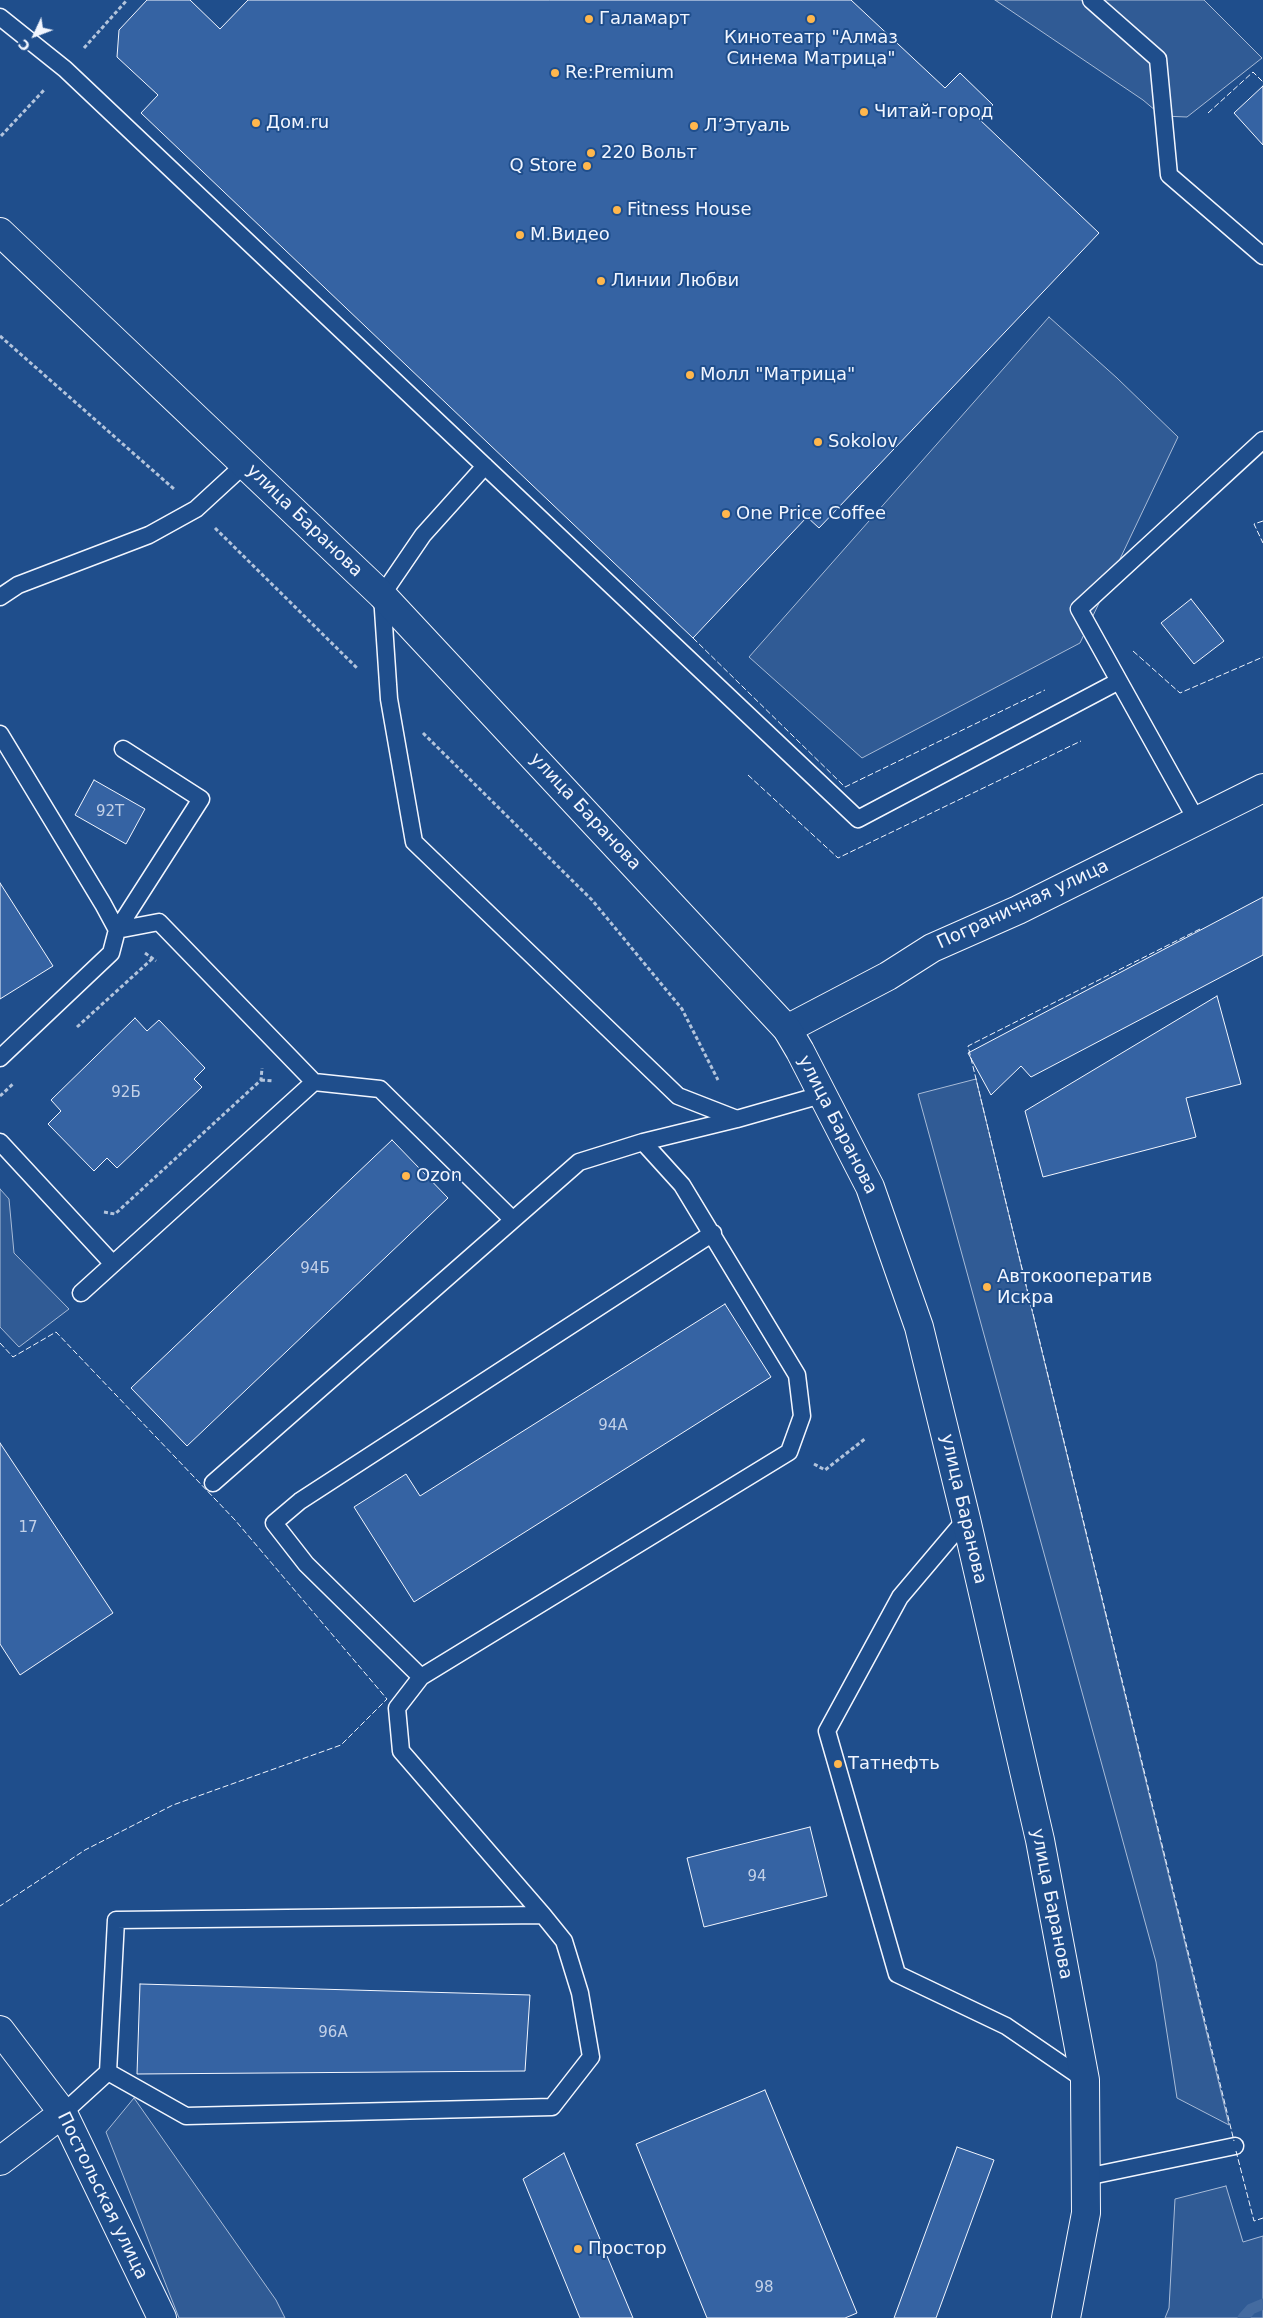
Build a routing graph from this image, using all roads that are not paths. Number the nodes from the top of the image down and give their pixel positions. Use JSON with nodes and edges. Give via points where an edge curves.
{"nodes":[{"id":1,"x":1091,"y":0,"type":"edge"},
{"id":2,"x":0,"y":17,"type":"edge"},
{"id":3,"x":0,"y":232,"type":"edge"},
{"id":4,"x":1263,"y":256,"type":"edge"},
{"id":5,"x":1263,"y":440,"type":"edge"},
{"id":6,"x":245,"y":464,"type":"junction"},
{"id":7,"x":485,"y":466,"type":"junction"},
{"id":8,"x":382,"y":595,"type":"junction"},
{"id":9,"x":0,"y":597,"type":"edge"},
{"id":10,"x":1119,"y":681,"type":"junction"},
{"id":11,"x":0,"y":734,"type":"edge"},
{"id":12,"x":123,"y":749,"type":"dead end"},
{"id":13,"x":1263,"y":788,"type":"edge"},
{"id":14,"x":1197,"y":821,"type":"junction"},
{"id":15,"x":117,"y":930,"type":"junction"},
{"id":16,"x":787,"y":1030,"type":"junction"},
{"id":17,"x":0,"y":1058,"type":"edge"},
{"id":18,"x":314,"y":1082,"type":"junction"},
{"id":19,"x":821,"y":1095,"type":"junction"},
{"id":20,"x":737,"y":1119,"type":"junction"},
{"id":21,"x":0,"y":1142,"type":"edge"},
{"id":22,"x":643,"y":1142,"type":"junction"},
{"id":23,"x":513,"y":1220,"type":"junction"},
{"id":24,"x":713,"y":1233,"type":"junction"},
{"id":25,"x":113,"y":1264,"type":"junction"},
{"id":26,"x":80,"y":1293,"type":"dead end"},
{"id":27,"x":213,"y":1483,"type":"dead end"},
{"id":28,"x":966,"y":1519,"type":"junction"},
{"id":29,"x":421,"y":1677,"type":"junction"},
{"id":30,"x":543,"y":1915,"type":"junction"},
{"id":31,"x":0,"y":2030,"type":"edge"},
{"id":32,"x":108,"y":2072,"type":"junction"},
{"id":33,"x":1085,"y":2080,"type":"junction"},
{"id":34,"x":63,"y":2113,"type":"junction"},
{"id":35,"x":1235,"y":2146,"type":"dead end"},
{"id":36,"x":0,"y":2161,"type":"edge"},
{"id":37,"x":1086,"y":2177,"type":"junction"},
{"id":38,"x":162,"y":2318,"type":"edge"},
{"id":39,"x":1066,"y":2318,"type":"edge"}],
"edges":[{"from":1,"to":4,"type":"lane","via":[[1158,59],[1169,175]]},
{"from":2,"to":7,"type":"lane","via":[[65,69]]},
{"from":3,"to":6,"type":"main road","name":"улица Баранова"},
{"from":5,"to":10,"type":"lane","via":[[1079,609]]},
{"from":6,"to":8,"type":"main road","name":"улица Баранова"},
{"from":6,"to":9,"type":"lane","via":[[189,514],[149,535],[18,585]]},
{"from":7,"to":8,"type":"lane","via":[[423,535]]},
{"from":7,"to":10,"type":"lane","via":[[858,819]]},
{"from":8,"to":16,"type":"main road","name":"улица Баранова"},
{"from":8,"to":20,"type":"lane","via":[[389,699],[414,842],[678,1096]]},
{"from":10,"to":14,"type":"lane"},
{"from":11,"to":15,"type":"lane"},
{"from":12,"to":15,"type":"lane","via":[[201,799]]},
{"from":13,"to":14,"type":"main road","name":"Пограничная улица"},
{"from":14,"to":16,"type":"main road","name":"Пограничная улица","via":[[1018,910],[932,948],[888,976]]},
{"from":15,"to":17,"type":"lane","via":[[111,952]]},
{"from":15,"to":18,"type":"lane","via":[[159,922]]},
{"from":16,"to":19,"type":"main road","name":"улица Баранова"},
{"from":18,"to":23,"type":"lane","via":[[380,1089]]},
{"from":18,"to":25,"type":"lane"},
{"from":19,"to":20,"type":"lane"},
{"from":19,"to":28,"type":"main road","name":"улица Баранова","via":[[870,1187],[919,1327]]},
{"from":20,"to":22,"type":"lane"},
{"from":21,"to":25,"type":"lane"},
{"from":22,"to":23,"type":"lane","via":[[579,1162]]},
{"from":22,"to":24,"type":"lane","via":[[682,1185]]},
{"from":23,"to":27,"type":"lane"},
{"from":24,"to":29,"type":"lane","via":[[797,1375],[802,1416],[789,1452]]},
{"from":24,"to":29,"type":"lane","via":[[300,1500],[274,1524],[306,1564]]},
{"from":25,"to":26,"type":"lane"},
{"from":28,"to":33,"type":"main road","name":"улица Баранова","via":[[1040,1840]]},
{"from":28,"to":33,"type":"lane","via":[[900,1597],[827,1731],[897,1974],[1006,2026]]},
{"from":29,"to":30,"type":"lane","via":[[397,1708],[401,1751]]},
{"from":30,"to":32,"type":"lane","via":[[116,1920]]},
{"from":30,"to":32,"type":"lane","via":[[564,1941],[580,1993],[591,2057],[552,2106],[186,2116]]},
{"from":31,"to":34,"type":"main road","name":"Постольская улица"},
{"from":32,"to":34,"type":"lane"},
{"from":33,"to":37,"type":"main road","name":"улица Баранова"},
{"from":34,"to":36,"type":"main road"},
{"from":34,"to":38,"type":"main road","name":"Постольская улица"},
{"from":35,"to":37,"type":"lane"},
{"from":37,"to":39,"type":"main road","name":"улица Баранова","via":[[1086,2213]]}]}
